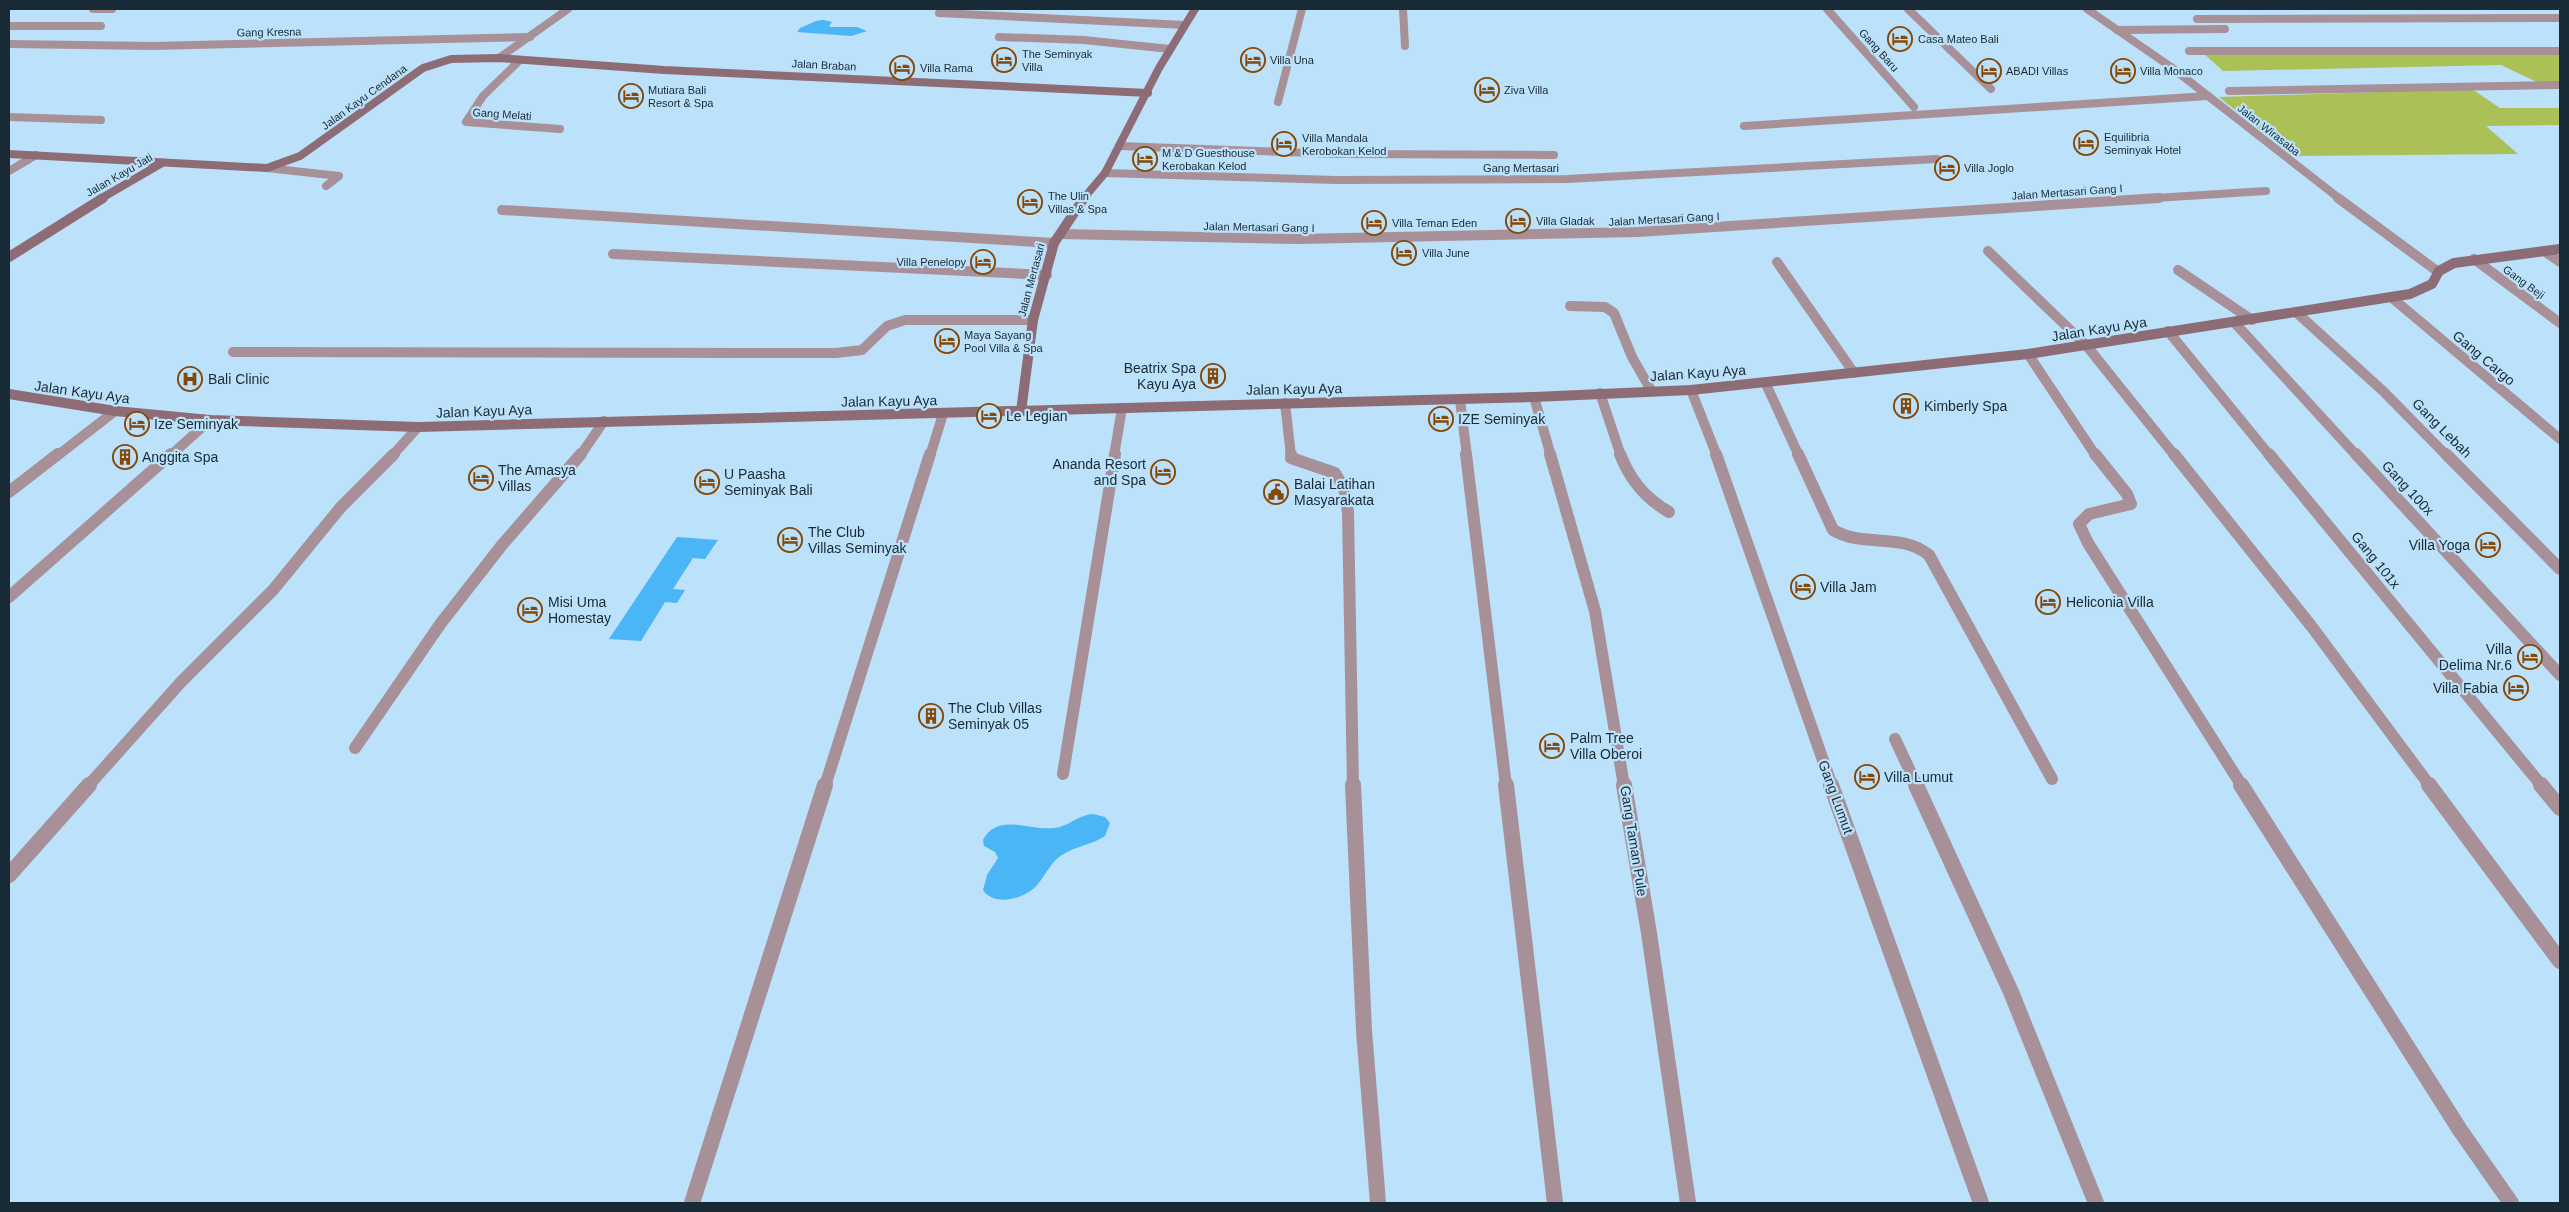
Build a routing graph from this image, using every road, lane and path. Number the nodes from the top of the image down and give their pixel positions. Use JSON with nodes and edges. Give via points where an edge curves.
{"nodes":[{"id":1,"x":112,"y":9,"type":"edge"},
{"id":2,"x":568,"y":9,"type":"edge"},
{"id":3,"x":1195,"y":9,"type":"edge"},
{"id":4,"x":1302,"y":9,"type":"edge"},
{"id":5,"x":1403,"y":9,"type":"edge"},
{"id":6,"x":1827,"y":9,"type":"edge"},
{"id":7,"x":1908,"y":9,"type":"edge"},
{"id":8,"x":2087,"y":9,"type":"edge"},
{"id":9,"x":93,"y":10,"type":"edge"},
{"id":10,"x":939,"y":13,"type":"dead end"},
{"id":11,"x":2560,"y":18,"type":"edge"},
{"id":12,"x":2197,"y":19,"type":"dead end"},
{"id":13,"x":1185,"y":25,"type":"junction"},
{"id":14,"x":9,"y":26,"type":"edge"},
{"id":15,"x":101,"y":26,"type":"dead end"},
{"id":16,"x":2225,"y":29,"type":"dead end"},
{"id":17,"x":2117,"y":30,"type":"junction"},
{"id":18,"x":530,"y":37,"type":"junction"},
{"id":19,"x":999,"y":37,"type":"dead end"},
{"id":20,"x":9,"y":44,"type":"edge"},
{"id":21,"x":1405,"y":46,"type":"dead end"},
{"id":22,"x":1170,"y":49,"type":"junction"},
{"id":23,"x":2189,"y":51,"type":"dead end"},
{"id":24,"x":2560,"y":51,"type":"edge"},
{"id":25,"x":499,"y":58,"type":"junction"},
{"id":26,"x":520,"y":60,"type":"junction"},
{"id":27,"x":2560,"y":85,"type":"edge"},
{"id":28,"x":1991,"y":89,"type":"dead end"},
{"id":29,"x":2229,"y":91,"type":"dead end"},
{"id":30,"x":1148,"y":93,"type":"junction"},
{"id":31,"x":2208,"y":96,"type":"junction"},
{"id":32,"x":1278,"y":102,"type":"dead end"},
{"id":33,"x":1914,"y":107,"type":"dead end"},
{"id":34,"x":9,"y":117,"type":"edge"},
{"id":35,"x":101,"y":120,"type":"dead end"},
{"id":36,"x":1744,"y":126,"type":"dead end"},
{"id":37,"x":560,"y":129,"type":"dead end"},
{"id":38,"x":1119,"y":146,"type":"junction"},
{"id":39,"x":9,"y":154,"type":"edge"},
{"id":40,"x":1554,"y":154,"type":"dead end"},
{"id":41,"x":36,"y":156,"type":"junction"},
{"id":42,"x":1937,"y":159,"type":"dead end"},
{"id":43,"x":162,"y":163,"type":"junction"},
{"id":44,"x":267,"y":168,"type":"junction"},
{"id":45,"x":9,"y":172,"type":"edge"},
{"id":46,"x":1105,"y":173,"type":"junction"},
{"id":47,"x":326,"y":186,"type":"dead end"},
{"id":48,"x":2266,"y":191,"type":"dead end"},
{"id":49,"x":502,"y":210,"type":"dead end"},
{"id":50,"x":1061,"y":234,"type":"junction"},
{"id":51,"x":1054,"y":242,"type":"junction"},
{"id":52,"x":2560,"y":249,"type":"edge"},
{"id":53,"x":2544,"y":251,"type":"junction"},
{"id":54,"x":1988,"y":252,"type":"dead end"},
{"id":55,"x":613,"y":254,"type":"dead end"},
{"id":56,"x":9,"y":257,"type":"edge"},
{"id":57,"x":2474,"y":259,"type":"junction"},
{"id":58,"x":1776,"y":262,"type":"dead end"},
{"id":59,"x":2560,"y":262,"type":"edge"},
{"id":60,"x":2178,"y":270,"type":"dead end"},
{"id":61,"x":2437,"y":271,"type":"junction"},
{"id":62,"x":1047,"y":275,"type":"junction"},
{"id":63,"x":2391,"y":297,"type":"junction"},
{"id":64,"x":1570,"y":306,"type":"dead end"},
{"id":65,"x":2297,"y":313,"type":"junction"},
{"id":66,"x":1033,"y":320,"type":"junction"},
{"id":67,"x":2252,"y":320,"type":"junction"},
{"id":68,"x":2234,"y":322,"type":"junction"},
{"id":69,"x":2560,"y":323,"type":"edge"},
{"id":70,"x":2168,"y":331,"type":"junction"},
{"id":71,"x":2086,"y":345,"type":"junction"},
{"id":72,"x":233,"y":352,"type":"dead end"},
{"id":73,"x":2028,"y":354,"type":"junction"},
{"id":74,"x":1854,"y":373,"type":"junction"},
{"id":75,"x":1764,"y":382,"type":"junction"},
{"id":76,"x":1651,"y":390,"type":"junction"},
{"id":77,"x":1691,"y":390,"type":"junction"},
{"id":78,"x":1600,"y":393,"type":"junction"},
{"id":79,"x":9,"y":394,"type":"edge"},
{"id":80,"x":1534,"y":397,"type":"junction"},
{"id":81,"x":1460,"y":400,"type":"junction"},
{"id":82,"x":1285,"y":403,"type":"junction"},
{"id":83,"x":1122,"y":408,"type":"junction"},
{"id":84,"x":115,"y":411,"type":"junction"},
{"id":85,"x":1021,"y":411,"type":"junction"},
{"id":86,"x":943,"y":414,"type":"junction"},
{"id":87,"x":210,"y":420,"type":"junction"},
{"id":88,"x":604,"y":421,"type":"junction"},
{"id":89,"x":418,"y":426,"type":"junction"},
{"id":90,"x":2560,"y":439,"type":"edge"},
{"id":91,"x":9,"y":492,"type":"edge"},
{"id":92,"x":1669,"y":512,"type":"dead end"},
{"id":93,"x":2560,"y":569,"type":"edge"},
{"id":94,"x":9,"y":597,"type":"edge"},
{"id":95,"x":2560,"y":676,"type":"edge"},
{"id":96,"x":1895,"y":739,"type":"dead end"},
{"id":97,"x":355,"y":748,"type":"dead end"},
{"id":98,"x":1063,"y":774,"type":"dead end"},
{"id":99,"x":2052,"y":779,"type":"dead end"},
{"id":100,"x":2560,"y":808,"type":"edge"},
{"id":101,"x":9,"y":875,"type":"edge"},
{"id":102,"x":2560,"y":961,"type":"edge"},
{"id":103,"x":692,"y":1203,"type":"edge"},
{"id":104,"x":1378,"y":1203,"type":"edge"},
{"id":105,"x":1555,"y":1203,"type":"edge"},
{"id":106,"x":1688,"y":1203,"type":"edge"},
{"id":107,"x":1982,"y":1203,"type":"edge"},
{"id":108,"x":2096,"y":1203,"type":"edge"},
{"id":109,"x":2511,"y":1203,"type":"edge"}],
"edges":[{"from":1,"to":9,"type":"street"},
{"from":2,"to":18,"type":"street"},
{"from":3,"to":13,"type":"street","name":"Jalan Mertasari"},
{"from":4,"to":32,"type":"street"},
{"from":5,"to":21,"type":"street"},
{"from":6,"to":33,"type":"street","name":"Gang Baru"},
{"from":7,"to":28,"type":"street"},
{"from":8,"to":17,"type":"street","name":"Jalan Wirasaba"},
{"from":10,"to":13,"type":"street"},
{"from":11,"to":12,"type":"street"},
{"from":13,"to":22,"type":"street","name":"Jalan Mertasari"},
{"from":14,"to":15,"type":"street"},
{"from":16,"to":17,"type":"street"},
{"from":17,"to":31,"type":"street","name":"Jalan Wirasaba"},
{"from":18,"to":20,"type":"street","name":"Gang Kresna","via":[[153,46]]},
{"from":18,"to":25,"type":"street"},
{"from":19,"to":22,"type":"street","via":[[1084,40]]},
{"from":22,"to":30,"type":"street","name":"Jalan Mertasari"},
{"from":23,"to":24,"type":"street"},
{"from":25,"to":26,"type":"street","name":"Jalan Braban"},
{"from":25,"to":44,"type":"street","name":"Jalan Kayu Cendana","via":[[451,59],[422,68],[300,156]]},
{"from":26,"to":30,"type":"street","name":"Jalan Braban","via":[[654,70]]},
{"from":26,"to":37,"type":"street","name":"Gang Melati","via":[[474,105],[466,122]]},
{"from":27,"to":29,"type":"street"},
{"from":30,"to":38,"type":"street","name":"Jalan Mertasari"},
{"from":31,"to":36,"type":"street"},
{"from":31,"to":61,"type":"street","name":"Jalan Wirasaba"},
{"from":34,"to":35,"type":"street"},
{"from":38,"to":40,"type":"street","via":[[1338,154]]},
{"from":38,"to":46,"type":"street","name":"Jalan Mertasari"},
{"from":39,"to":41,"type":"street","name":"Jalan Kayu Jati"},
{"from":41,"to":43,"type":"street","name":"Jalan Kayu Jati"},
{"from":41,"to":45,"type":"street"},
{"from":42,"to":46,"type":"street","name":"Gang Mertasari","via":[[1567,179],[1336,180]]},
{"from":43,"to":44,"type":"street","name":"Jalan Kayu Cendana"},
{"from":43,"to":56,"type":"street","name":"Jalan Kayu Jati"},
{"from":44,"to":47,"type":"street","via":[[339,176]]},
{"from":46,"to":50,"type":"street","name":"Jalan Mertasari","via":[[1090,189]]},
{"from":48,"to":50,"type":"street","name":"Jalan Mertasari Gang I","via":[[1638,232],[1298,239]]},
{"from":49,"to":51,"type":"street"},
{"from":50,"to":51,"type":"street","name":"Jalan Mertasari"},
{"from":51,"to":62,"type":"street","name":"Jalan Mertasari"},
{"from":52,"to":53,"type":"street","name":"Jalan Kayu Aya"},
{"from":53,"to":57,"type":"street","name":"Jalan Kayu Aya"},
{"from":53,"to":59,"type":"street"},
{"from":54,"to":71,"type":"street"},
{"from":55,"to":62,"type":"street"},
{"from":57,"to":61,"type":"street","name":"Jalan Kayu Aya","via":[[2447,265]]},
{"from":57,"to":69,"type":"street","name":"Gang Beji"},
{"from":58,"to":74,"type":"street"},
{"from":60,"to":67,"type":"street"},
{"from":61,"to":63,"type":"street","name":"Jalan Kayu Aya","via":[[2432,284],[2410,294]]},
{"from":62,"to":66,"type":"street","name":"Jalan Mertasari"},
{"from":63,"to":65,"type":"street","name":"Jalan Kayu Aya"},
{"from":63,"to":90,"type":"street","name":"Gang Cargo"},
{"from":64,"to":76,"type":"street","via":[[1605,307],[1614,313],[1632,357]]},
{"from":65,"to":67,"type":"street","name":"Jalan Kayu Aya"},
{"from":65,"to":93,"type":"street","name":"Gang Lebah","via":[[2383,391]]},
{"from":66,"to":72,"type":"street","via":[[905,320],[887,326],[862,350],[836,353]]},
{"from":66,"to":85,"type":"street","name":"Jalan Mertasari"},
{"from":67,"to":68,"type":"street","name":"Jalan Kayu Aya"},
{"from":68,"to":70,"type":"street","name":"Jalan Kayu Aya"},
{"from":68,"to":95,"type":"street","name":"Gang 100x"},
{"from":70,"to":71,"type":"street","name":"Jalan Kayu Aya"},
{"from":70,"to":100,"type":"street","name":"Gang 101x"},
{"from":71,"to":73,"type":"street","name":"Jalan Kayu Aya"},
{"from":71,"to":102,"type":"street","via":[[2312,627]]},
{"from":73,"to":74,"type":"street","name":"Jalan Kayu Aya"},
{"from":73,"to":109,"type":"street","via":[[2131,504],[2089,514],[2079,524],[2088,542],[2460,1130]]},
{"from":74,"to":75,"type":"street","name":"Jalan Kayu Aya"},
{"from":75,"to":77,"type":"street","name":"Jalan Kayu Aya"},
{"from":75,"to":99,"type":"street","via":[[1833,530],[1848,538],[1919,545],[1928,555]]},
{"from":76,"to":77,"type":"street","name":"Jalan Kayu Aya"},
{"from":76,"to":78,"type":"street","name":"Jalan Kayu Aya"},
{"from":77,"to":107,"type":"street","name":"Gang Lumut","via":[[1724,474],[1815,740]]},
{"from":78,"to":80,"type":"street","name":"Jalan Kayu Aya"},
{"from":78,"to":92,"type":"street","via":[[1628,472],[1655,506]]},
{"from":79,"to":84,"type":"street","name":"Jalan Kayu Aya"},
{"from":80,"to":81,"type":"street","name":"Jalan Kayu Aya"},
{"from":80,"to":106,"type":"street","name":"Gang Taman Pule","via":[[1596,611],[1649,934]]},
{"from":81,"to":82,"type":"street","name":"Jalan Kayu Aya"},
{"from":81,"to":105,"type":"street"},
{"from":82,"to":83,"type":"street","name":"Jalan Kayu Aya"},
{"from":82,"to":104,"type":"street","via":[[1290,458],[1335,473],[1344,488],[1348,512],[1359,933],[1369,1123]]},
{"from":83,"to":85,"type":"street","name":"Jalan Kayu Aya"},
{"from":83,"to":98,"type":"street"},
{"from":84,"to":87,"type":"street","name":"Jalan Kayu Aya"},
{"from":84,"to":91,"type":"street"},
{"from":85,"to":86,"type":"street","name":"Jalan Kayu Aya"},
{"from":86,"to":88,"type":"street","name":"Jalan Kayu Aya"},
{"from":86,"to":103,"type":"street"},
{"from":87,"to":89,"type":"street","name":"Jalan Kayu Aya"},
{"from":87,"to":94,"type":"street"},
{"from":88,"to":89,"type":"street","name":"Jalan Kayu Aya"},
{"from":88,"to":97,"type":"street","via":[[585,450],[502,545],[441,623]]},
{"from":89,"to":101,"type":"street","via":[[341,507],[273,590],[181,682]]},
{"from":96,"to":108,"type":"street","via":[[2011,992]]}]}
